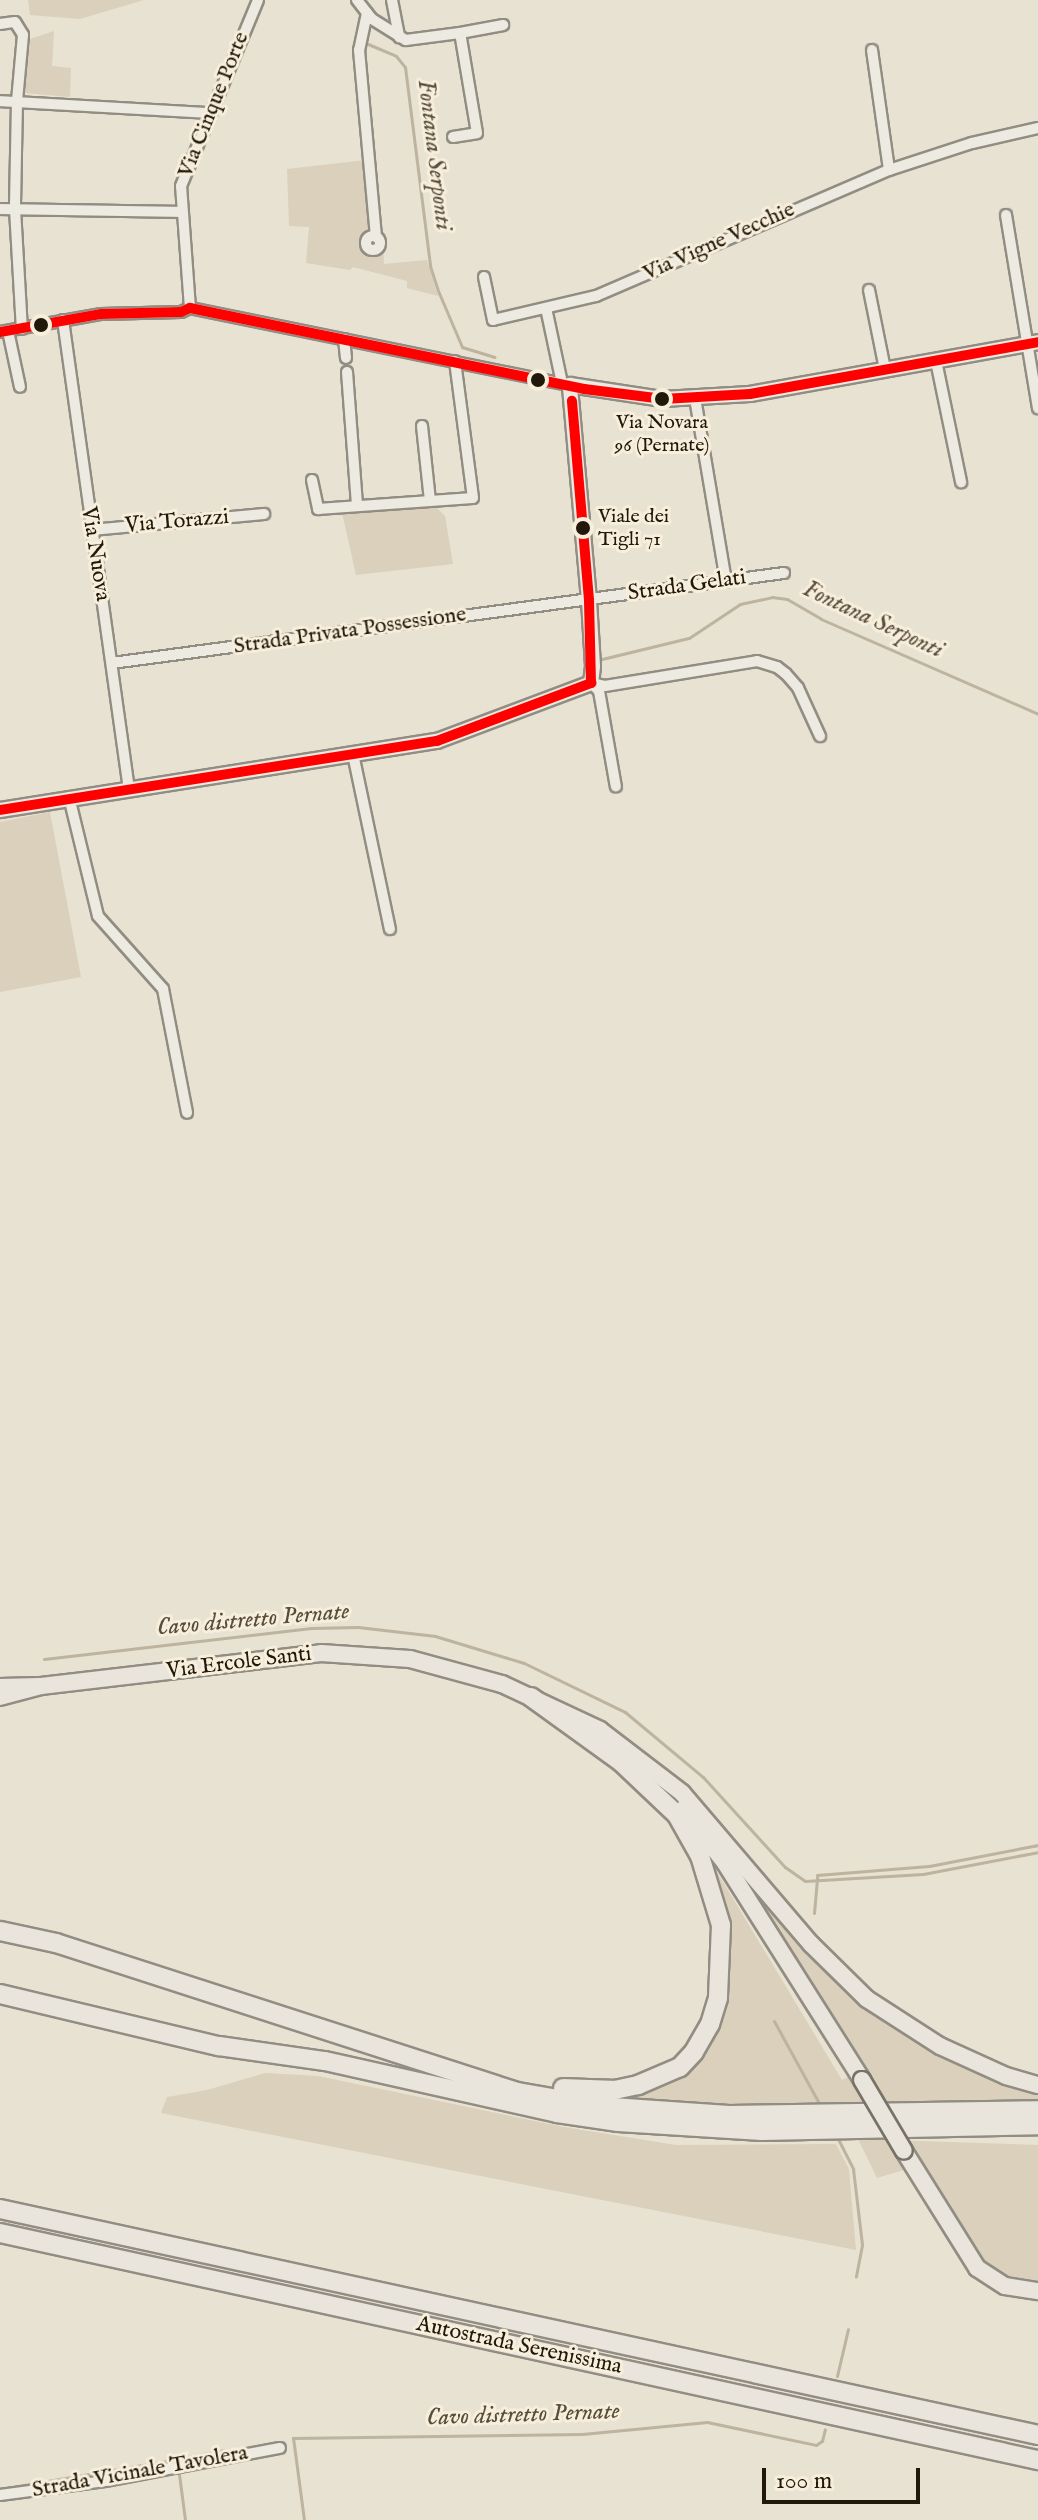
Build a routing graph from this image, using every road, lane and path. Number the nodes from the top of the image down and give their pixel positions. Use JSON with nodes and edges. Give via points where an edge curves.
{"nodes":[{"id":1,"x":258,"y":0,"type":"edge"},
{"id":2,"x":357,"y":0,"type":"edge"},
{"id":3,"x":392,"y":0,"type":"edge"},
{"id":4,"x":367,"y":13,"type":"junction"},
{"id":5,"x":0,"y":24,"type":"edge"},
{"id":6,"x":503,"y":25,"type":"dead end"},
{"id":7,"x":460,"y":33,"type":"junction"},
{"id":8,"x":399,"y":37,"type":"junction"},
{"id":9,"x":872,"y":50,"type":"dead end"},
{"id":10,"x":0,"y":101,"type":"edge"},
{"id":11,"x":17,"y":101,"type":"junction"},
{"id":12,"x":210,"y":113,"type":"junction"},
{"id":13,"x":1038,"y":128,"type":"edge"},
{"id":14,"x":453,"y":137,"type":"dead end"},
{"id":15,"x":889,"y":170,"type":"junction"},
{"id":16,"x":0,"y":209,"type":"edge"},
{"id":17,"x":15,"y":209,"type":"junction"},
{"id":18,"x":181,"y":212,"type":"junction"},
{"id":19,"x":1006,"y":215,"type":"dead end"},
{"id":20,"x":376,"y":237,"type":"dead end"},
{"id":21,"x":484,"y":277,"type":"dead end"},
{"id":22,"x":869,"y":290,"type":"dead end"},
{"id":23,"x":190,"y":308,"type":"junction"},
{"id":24,"x":546,"y":308,"type":"junction"},
{"id":25,"x":63,"y":320,"type":"junction"},
{"id":26,"x":22,"y":329,"type":"junction"},
{"id":27,"x":4,"y":331,"type":"edge"},
{"id":28,"x":344,"y":339,"type":"junction"},
{"id":29,"x":1032,"y":343,"type":"edge"},
{"id":30,"x":346,"y":358,"type":"dead end"},
{"id":31,"x":455,"y":361,"type":"junction"},
{"id":32,"x":936,"y":361,"type":"junction"},
{"id":33,"x":885,"y":369,"type":"junction"},
{"id":34,"x":347,"y":372,"type":"dead end"},
{"id":35,"x":572,"y":385,"type":"junction"},
{"id":36,"x":20,"y":387,"type":"dead end"},
{"id":37,"x":695,"y":398,"type":"junction"},
{"id":38,"x":1038,"y":408,"type":"edge"},
{"id":39,"x":422,"y":426,"type":"dead end"},
{"id":40,"x":312,"y":480,"type":"dead end"},
{"id":41,"x":961,"y":482,"type":"dead end"},
{"id":42,"x":430,"y":501,"type":"junction"},
{"id":43,"x":357,"y":506,"type":"junction"},
{"id":44,"x":264,"y":514,"type":"dead end"},
{"id":45,"x":91,"y":530,"type":"junction"},
{"id":46,"x":784,"y":573,"type":"dead end"},
{"id":47,"x":726,"y":581,"type":"junction"},
{"id":48,"x":589,"y":600,"type":"junction"},
{"id":49,"x":112,"y":663,"type":"junction"},
{"id":50,"x":591,"y":683,"type":"junction"},
{"id":51,"x":820,"y":736,"type":"dead end"},
{"id":52,"x":353,"y":754,"type":"junction"},
{"id":53,"x":129,"y":787,"type":"junction"},
{"id":54,"x":616,"y":787,"type":"dead end"},
{"id":55,"x":69,"y":797,"type":"junction"},
{"id":56,"x":0,"y":810,"type":"edge"},
{"id":57,"x":390,"y":929,"type":"dead end"},
{"id":58,"x":187,"y":1113,"type":"dead end"},
{"id":59,"x":41,"y":1686,"type":"junction"},
{"id":60,"x":0,"y":1687,"type":"edge"},
{"id":61,"x":0,"y":1697,"type":"edge"},
{"id":62,"x":531,"y":1697,"type":"junction"},
{"id":63,"x":0,"y":1931,"type":"edge"},
{"id":64,"x":0,"y":1994,"type":"edge"},
{"id":65,"x":435,"y":2067,"type":"junction"},
{"id":66,"x":1038,"y":2085,"type":"edge"},
{"id":67,"x":1038,"y":2110,"type":"edge"},
{"id":68,"x":829,"y":2122,"type":"junction"},
{"id":69,"x":1038,"y":2125,"type":"edge"},
{"id":70,"x":908,"y":2128,"type":"junction"},
{"id":71,"x":1038,"y":2134,"type":"edge"},
{"id":72,"x":0,"y":2209,"type":"edge"},
{"id":73,"x":0,"y":2233,"type":"edge"},
{"id":74,"x":1038,"y":2291,"type":"edge"},
{"id":75,"x":1038,"y":2435,"type":"edge"},
{"id":76,"x":280,"y":2448,"type":"dead end"},
{"id":77,"x":1038,"y":2460,"type":"edge"},
{"id":78,"x":0,"y":2495,"type":"edge"}],
"edges":[{"from":1,"to":12,"type":"street","name":"Via Cinque Porte"},
{"from":2,"to":4,"type":"street"},
{"from":3,"to":8,"type":"street"},
{"from":4,"to":8,"type":"street"},
{"from":4,"to":20,"type":"street","via":[[359,50]]},
{"from":5,"to":11,"type":"street","via":[[15,22],[23,35]]},
{"from":6,"to":7,"type":"street"},
{"from":7,"to":8,"type":"street"},
{"from":7,"to":14,"type":"street","via":[[477,133]]},
{"from":9,"to":15,"type":"street"},
{"from":10,"to":11,"type":"street"},
{"from":11,"to":12,"type":"street"},
{"from":11,"to":17,"type":"street"},
{"from":12,"to":18,"type":"street","name":"Via Cinque Porte","via":[[181,186]]},
{"from":13,"to":15,"type":"street","name":"Via Vigne Vecchie"},
{"from":15,"to":24,"type":"street","name":"Via Vigne Vecchie","via":[[596,296]]},
{"from":16,"to":17,"type":"street"},
{"from":17,"to":18,"type":"street"},
{"from":17,"to":26,"type":"street"},
{"from":18,"to":23,"type":"street","name":"Via Cinque Porte"},
{"from":19,"to":29,"type":"street"},
{"from":21,"to":24,"type":"street","name":"Via Vigne Vecchie","via":[[493,320]]},
{"from":22,"to":33,"type":"street"},
{"from":23,"to":25,"type":"street"},
{"from":23,"to":28,"type":"street"},
{"from":24,"to":35,"type":"street"},
{"from":25,"to":26,"type":"street"},
{"from":25,"to":45,"type":"street","name":"Via Nuova"},
{"from":26,"to":27,"type":"street"},
{"from":27,"to":36,"type":"street"},
{"from":28,"to":30,"type":"street"},
{"from":28,"to":31,"type":"street"},
{"from":29,"to":32,"type":"main road"},
{"from":29,"to":38,"type":"street"},
{"from":31,"to":35,"type":"street"},
{"from":31,"to":42,"type":"street","via":[[473,498]]},
{"from":32,"to":33,"type":"main road"},
{"from":32,"to":41,"type":"street"},
{"from":33,"to":37,"type":"main road","via":[[750,394]]},
{"from":34,"to":43,"type":"street"},
{"from":35,"to":37,"type":"main road","via":[[640,398]]},
{"from":35,"to":48,"type":"main road"},
{"from":37,"to":47,"type":"street"},
{"from":39,"to":42,"type":"street"},
{"from":40,"to":43,"type":"street","via":[[318,509]]},
{"from":42,"to":43,"type":"street"},
{"from":44,"to":45,"type":"street","name":"Via Torazzi"},
{"from":45,"to":49,"type":"street","name":"Via Nuova"},
{"from":46,"to":47,"type":"street","name":"Strada Gelati"},
{"from":47,"to":48,"type":"street","name":"Strada Gelati"},
{"from":48,"to":49,"type":"street","name":"Strada Privata Possessione"},
{"from":48,"to":50,"type":"main road"},
{"from":49,"to":53,"type":"street","name":"Via Nuova"},
{"from":50,"to":51,"type":"street","via":[[605,686],[757,661],[777,667],[793,682]]},
{"from":50,"to":52,"type":"main road","via":[[437,741]]},
{"from":50,"to":54,"type":"street","via":[[599,691]]},
{"from":52,"to":53,"type":"main road"},
{"from":52,"to":57,"type":"street"},
{"from":53,"to":55,"type":"main road"},
{"from":55,"to":56,"type":"main road"},
{"from":55,"to":58,"type":"street","via":[[98,916],[163,989]]},
{"from":59,"to":60,"type":"main road","name":"Via Ercole Santi"},
{"from":59,"to":61,"type":"main road","name":"Via Ercole Santi"},
{"from":59,"to":62,"type":"main road","name":"Via Ercole Santi","via":[[321,1653],[437,1665]]},
{"from":62,"to":65,"type":"highway","via":[[621,1762],[677,1815],[700,1856],[721,1925],[718,1998],[694,2052],[680,2067],[638,2085],[586,2091]]},
{"from":62,"to":66,"type":"main road","via":[[600,1730],[682,1793],[811,1944],[867,1999],[940,2046]]},
{"from":62,"to":74,"type":"main road","bridge":true,"via":[[622,1752],[680,1805],[725,1863],[977,2268],[1005,2286]]},
{"from":63,"to":65,"type":"highway","via":[[56,1943]]},
{"from":64,"to":68,"type":"highway","via":[[206,2043],[325,2061],[557,2113],[693,2129]]},
{"from":65,"to":68,"type":"highway","via":[[518,2092],[597,2106]]},
{"from":67,"to":68,"type":"highway"},
{"from":68,"to":70,"type":"highway"},
{"from":69,"to":70,"type":"highway"},
{"from":70,"to":71,"type":"highway","via":[[964,2135]]},
{"from":72,"to":75,"type":"highway","name":"Autostrada Serenissima"},
{"from":73,"to":77,"type":"highway","name":"Autostrada Serenissima"},
{"from":76,"to":78,"type":"street","name":"Strada Vicinale Tavolera"}]}
